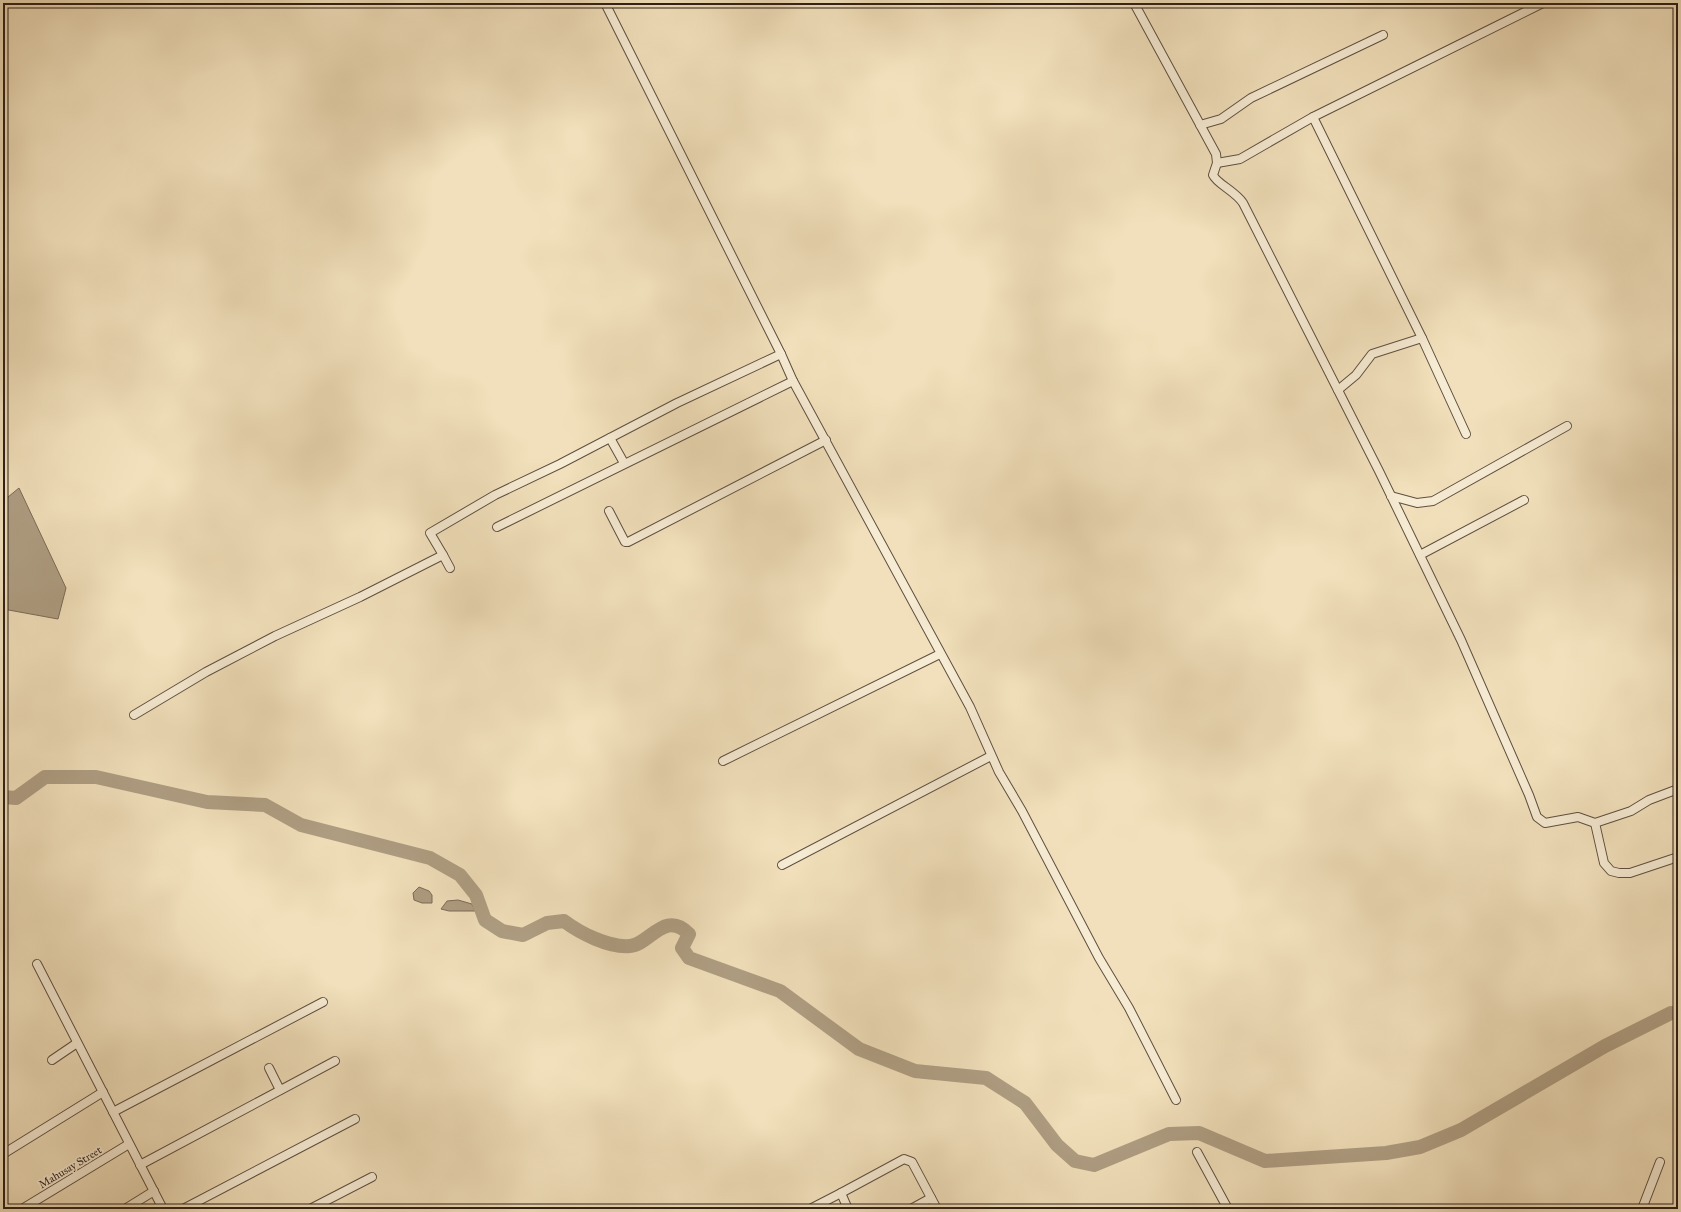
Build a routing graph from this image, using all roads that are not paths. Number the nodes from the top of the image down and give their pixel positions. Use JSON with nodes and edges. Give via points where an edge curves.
{"nodes":[{"id":1,"x":606,"y":3,"type":"edge"},
{"id":2,"x":1134,"y":3,"type":"edge"},
{"id":3,"x":1543,"y":3,"type":"edge"},
{"id":4,"x":1383,"y":35,"type":"dead end"},
{"id":5,"x":1313,"y":117,"type":"junction"},
{"id":6,"x":1200,"y":125,"type":"junction"},
{"id":7,"x":1217,"y":163,"type":"junction"},
{"id":8,"x":1422,"y":338,"type":"junction"},
{"id":9,"x":781,"y":354,"type":"junction"},
{"id":10,"x":793,"y":381,"type":"junction"},
{"id":11,"x":1338,"y":390,"type":"junction"},
{"id":12,"x":1567,"y":426,"type":"dead end"},
{"id":13,"x":1466,"y":434,"type":"dead end"},
{"id":14,"x":610,"y":438,"type":"junction"},
{"id":15,"x":826,"y":440,"type":"junction"},
{"id":16,"x":624,"y":463,"type":"junction"},
{"id":17,"x":1391,"y":496,"type":"junction"},
{"id":18,"x":1524,"y":500,"type":"dead end"},
{"id":19,"x":609,"y":511,"type":"dead end"},
{"id":20,"x":497,"y":527,"type":"dead end"},
{"id":21,"x":443,"y":555,"type":"junction"},
{"id":22,"x":1420,"y":555,"type":"junction"},
{"id":23,"x":450,"y":568,"type":"dead end"},
{"id":24,"x":940,"y":654,"type":"junction"},
{"id":25,"x":134,"y":715,"type":"dead end"},
{"id":26,"x":991,"y":756,"type":"junction"},
{"id":27,"x":723,"y":762,"type":"dead end"},
{"id":28,"x":1678,"y":789,"type":"edge"},
{"id":29,"x":1595,"y":823,"type":"junction"},
{"id":30,"x":1678,"y":857,"type":"edge"},
{"id":31,"x":782,"y":865,"type":"dead end"},
{"id":32,"x":36,"y":964,"type":"dead end"},
{"id":33,"x":323,"y":1002,"type":"dead end"},
{"id":34,"x":77,"y":1043,"type":"junction"},
{"id":35,"x":52,"y":1060,"type":"dead end"},
{"id":36,"x":335,"y":1060,"type":"dead end"},
{"id":37,"x":268,"y":1068,"type":"dead end"},
{"id":38,"x":280,"y":1090,"type":"junction"},
{"id":39,"x":103,"y":1092,"type":"junction"},
{"id":40,"x":1176,"y":1100,"type":"dead end"},
{"id":41,"x":113,"y":1112,"type":"junction"},
{"id":42,"x":355,"y":1119,"type":"dead end"},
{"id":43,"x":129,"y":1144,"type":"junction"},
{"id":44,"x":1197,"y":1152,"type":"dead end"},
{"id":45,"x":3,"y":1154,"type":"edge"},
{"id":46,"x":1660,"y":1162,"type":"dead end"},
{"id":47,"x":140,"y":1165,"type":"junction"},
{"id":48,"x":372,"y":1177,"type":"dead end"},
{"id":49,"x":154,"y":1192,"type":"junction"},
{"id":50,"x":841,"y":1193,"type":"junction"},
{"id":51,"x":931,"y":1198,"type":"junction"},
{"id":52,"x":22,"y":1209,"type":"edge"},
{"id":53,"x":125,"y":1209,"type":"edge"},
{"id":54,"x":163,"y":1209,"type":"edge"},
{"id":55,"x":183,"y":1209,"type":"edge"},
{"id":56,"x":310,"y":1209,"type":"edge"},
{"id":57,"x":810,"y":1209,"type":"edge"},
{"id":58,"x":848,"y":1209,"type":"edge"},
{"id":59,"x":911,"y":1209,"type":"edge"},
{"id":60,"x":937,"y":1209,"type":"edge"},
{"id":61,"x":1228,"y":1209,"type":"edge"},
{"id":62,"x":1642,"y":1209,"type":"edge"}],
"edges":[{"from":1,"to":9,"type":"street"},
{"from":2,"to":6,"type":"street"},
{"from":3,"to":5,"type":"street"},
{"from":4,"to":6,"type":"street","via":[[1250,98],[1221,120]]},
{"from":5,"to":7,"type":"street","via":[[1240,159]]},
{"from":5,"to":8,"type":"street"},
{"from":6,"to":7,"type":"street","via":[[1216,154]]},
{"from":7,"to":11,"type":"street","via":[[1213,175],[1215,180],[1238,195],[1243,203]]},
{"from":8,"to":11,"type":"street","via":[[1372,354],[1356,376]]},
{"from":8,"to":13,"type":"street"},
{"from":9,"to":10,"type":"street"},
{"from":9,"to":14,"type":"street"},
{"from":10,"to":15,"type":"street"},
{"from":10,"to":16,"type":"street"},
{"from":11,"to":17,"type":"street"},
{"from":12,"to":17,"type":"street","via":[[1433,501],[1417,503]]},
{"from":14,"to":16,"type":"street"},
{"from":14,"to":21,"type":"street","via":[[495,495],[430,533]]},
{"from":15,"to":19,"type":"street","via":[[628,542],[625,542]]},
{"from":15,"to":24,"type":"street"},
{"from":16,"to":20,"type":"street"},
{"from":17,"to":22,"type":"street"},
{"from":18,"to":22,"type":"street"},
{"from":21,"to":23,"type":"street"},
{"from":21,"to":25,"type":"street","via":[[213,668]]},
{"from":22,"to":29,"type":"street","via":[[1461,640],[1537,817],[1545,823],[1578,817]]},
{"from":24,"to":26,"type":"street","via":[[976,718]]},
{"from":24,"to":27,"type":"street"},
{"from":26,"to":31,"type":"street"},
{"from":26,"to":40,"type":"street","via":[[1099,958],[1129,1008]]},
{"from":28,"to":29,"type":"street","via":[[1649,800],[1631,811]]},
{"from":29,"to":30,"type":"street","via":[[1604,863],[1611,871],[1630,873]]},
{"from":32,"to":34,"type":"street"},
{"from":33,"to":41,"type":"street"},
{"from":34,"to":35,"type":"street"},
{"from":34,"to":39,"type":"street"},
{"from":36,"to":38,"type":"street"},
{"from":37,"to":38,"type":"street"},
{"from":38,"to":47,"type":"street"},
{"from":39,"to":41,"type":"street"},
{"from":39,"to":45,"type":"street"},
{"from":41,"to":43,"type":"street"},
{"from":42,"to":55,"type":"street"},
{"from":43,"to":47,"type":"street"},
{"from":43,"to":52,"type":"street","name":"Mahusay Street"},
{"from":44,"to":61,"type":"street"},
{"from":46,"to":62,"type":"street"},
{"from":47,"to":49,"type":"street"},
{"from":48,"to":56,"type":"street"},
{"from":49,"to":53,"type":"street"},
{"from":49,"to":54,"type":"street"},
{"from":50,"to":51,"type":"street","via":[[904,1159],[912,1162]]},
{"from":50,"to":57,"type":"street"},
{"from":50,"to":58,"type":"street"},
{"from":51,"to":59,"type":"street"},
{"from":51,"to":60,"type":"street"}]}
